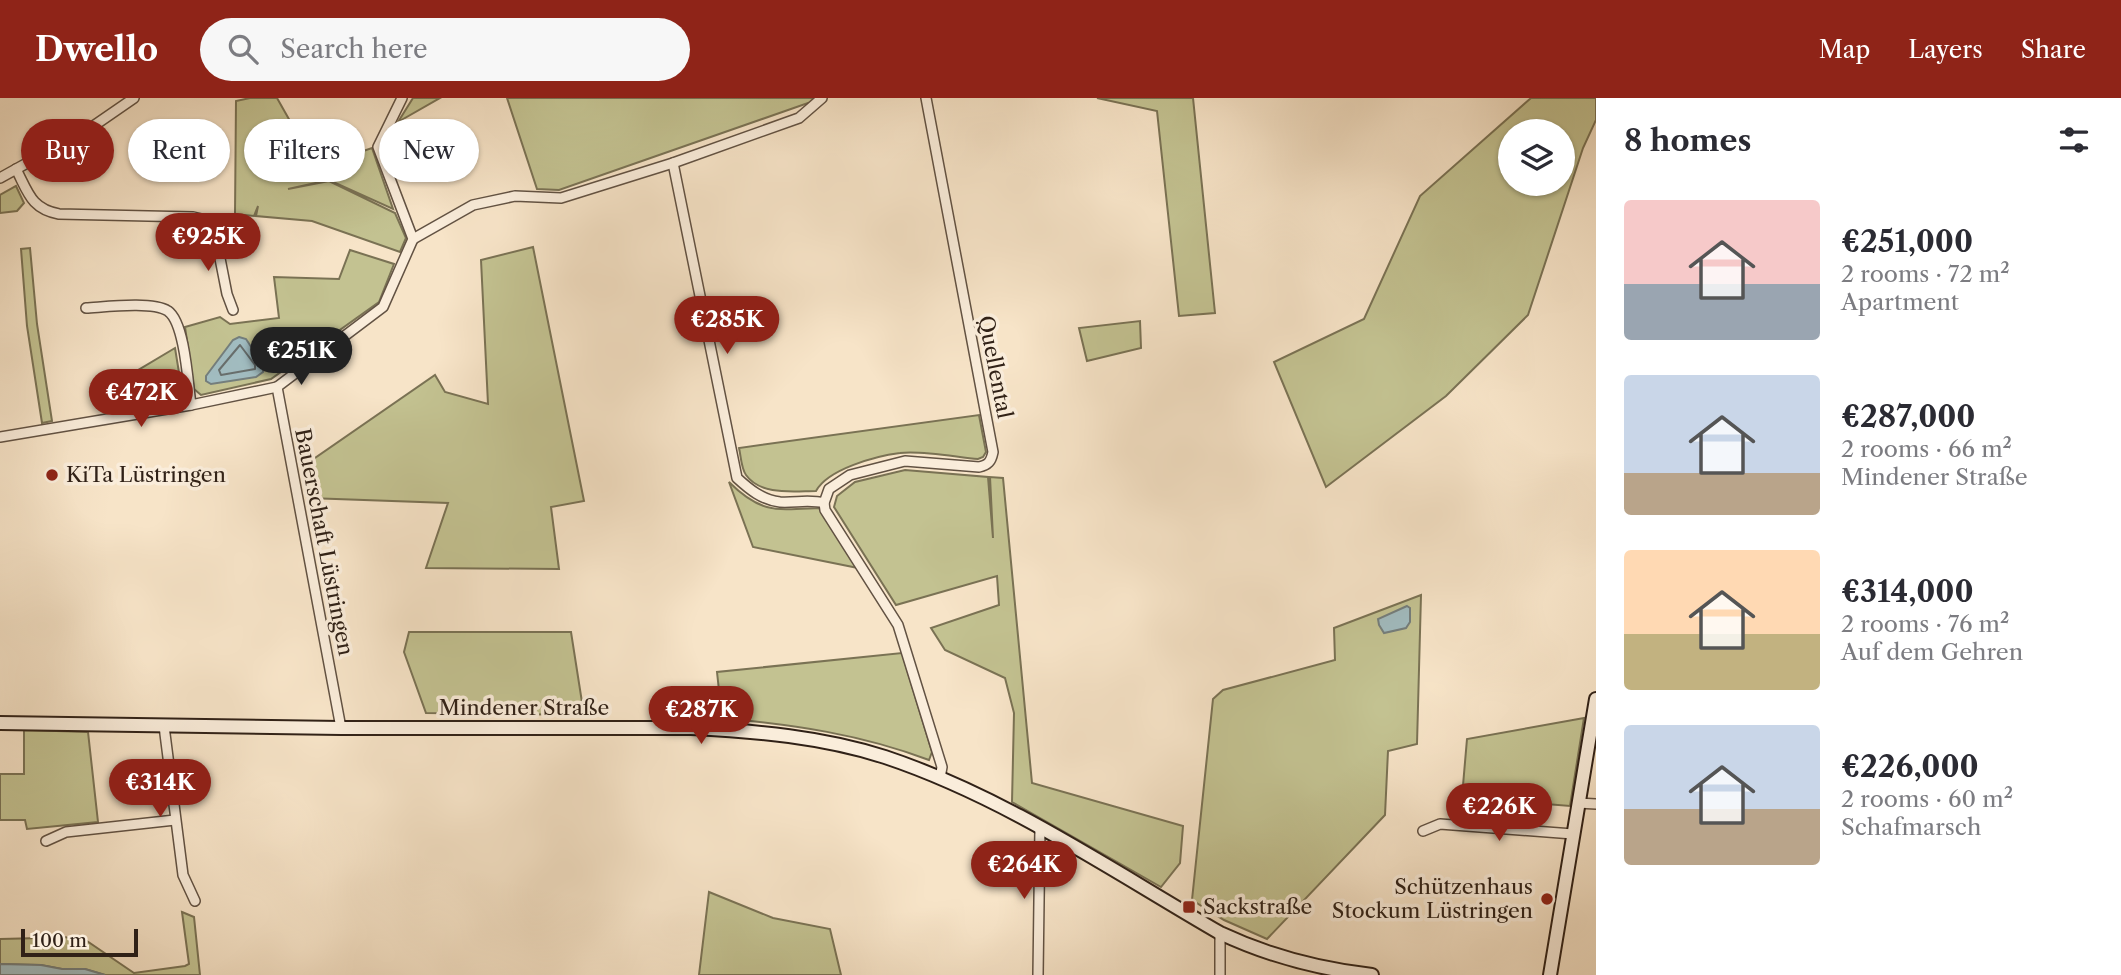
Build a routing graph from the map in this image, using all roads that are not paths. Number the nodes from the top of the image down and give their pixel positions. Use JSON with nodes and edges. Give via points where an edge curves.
{"nodes":[{"id":1,"x":134,"y":98,"type":"edge"},
{"id":2,"x":402,"y":98,"type":"edge"},
{"id":3,"x":822,"y":98,"type":"edge"},
{"id":4,"x":926,"y":98,"type":"edge"},
{"id":5,"x":673,"y":163,"type":"junction"},
{"id":6,"x":16,"y":169,"type":"junction"},
{"id":7,"x":2,"y":174,"type":"edge"},
{"id":8,"x":413,"y":239,"type":"junction"},
{"id":9,"x":86,"y":308,"type":"dead end"},
{"id":10,"x":233,"y":310,"type":"dead end"},
{"id":11,"x":277,"y":387,"type":"junction"},
{"id":12,"x":191,"y":405,"type":"junction"},
{"id":13,"x":0,"y":437,"type":"edge"},
{"id":14,"x":824,"y":503,"type":"junction"},
{"id":15,"x":1596,"y":699,"type":"edge"},
{"id":16,"x":0,"y":723,"type":"edge"},
{"id":17,"x":164,"y":726,"type":"junction"},
{"id":18,"x":341,"y":728,"type":"junction"},
{"id":19,"x":940,"y":778,"type":"junction"},
{"id":20,"x":1578,"y":803,"type":"junction"},
{"id":21,"x":1596,"y":804,"type":"edge"},
{"id":22,"x":175,"y":820,"type":"junction"},
{"id":23,"x":1040,"y":827,"type":"junction"},
{"id":24,"x":1423,"y":831,"type":"dead end"},
{"id":25,"x":1573,"y":834,"type":"junction"},
{"id":26,"x":46,"y":841,"type":"dead end"},
{"id":27,"x":195,"y":901,"type":"dead end"},
{"id":28,"x":1220,"y":933,"type":"junction"},
{"id":29,"x":1038,"y":975,"type":"edge"},
{"id":30,"x":1220,"y":975,"type":"edge"},
{"id":31,"x":1372,"y":975,"type":"edge"},
{"id":32,"x":1550,"y":975,"type":"edge"}],
"edges":[{"from":1,"to":6,"type":"street","via":[[93,127]]},
{"from":2,"to":8,"type":"street","via":[[378,147]]},
{"from":3,"to":5,"type":"street","via":[[799,118]]},
{"from":4,"to":14,"type":"street","name":"Quellental","via":[[992,460],[979,467],[905,461],[861,472],[829,489]]},
{"from":5,"to":8,"type":"street","via":[[561,198],[515,196],[473,205]]},
{"from":5,"to":14,"type":"street","via":[[737,478],[752,492],[779,502]]},
{"from":6,"to":7,"type":"street"},
{"from":6,"to":10,"type":"street","via":[[35,205],[45,212],[206,220],[214,228]]},
{"from":8,"to":11,"type":"street","via":[[383,307]]},
{"from":9,"to":12,"type":"street","via":[[144,305],[167,311],[179,325]]},
{"from":11,"to":12,"type":"street"},
{"from":11,"to":18,"type":"street","name":"Bauerschaft Lüstringen"},
{"from":12,"to":13,"type":"street"},
{"from":14,"to":19,"type":"street","via":[[898,625],[942,767]]},
{"from":15,"to":20,"type":"main road"},
{"from":16,"to":17,"type":"main road","name":"Mindener Straße"},
{"from":17,"to":18,"type":"main road","name":"Mindener Straße"},
{"from":17,"to":22,"type":"street"},
{"from":18,"to":19,"type":"main road","name":"Mindener Straße","via":[[742,731],[842,746]]},
{"from":19,"to":23,"type":"main road","name":"Mindener Straße"},
{"from":20,"to":21,"type":"street"},
{"from":20,"to":25,"type":"main road"},
{"from":22,"to":26,"type":"street","via":[[66,832]]},
{"from":22,"to":27,"type":"street","via":[[183,875]]},
{"from":23,"to":28,"type":"main road","name":"Mindener Straße"},
{"from":23,"to":29,"type":"street"},
{"from":24,"to":25,"type":"street","via":[[1440,824]]},
{"from":25,"to":32,"type":"main road"},
{"from":28,"to":30,"type":"street"},
{"from":28,"to":31,"type":"main road","name":"Mindener Straße","via":[[1292,961]]}]}
